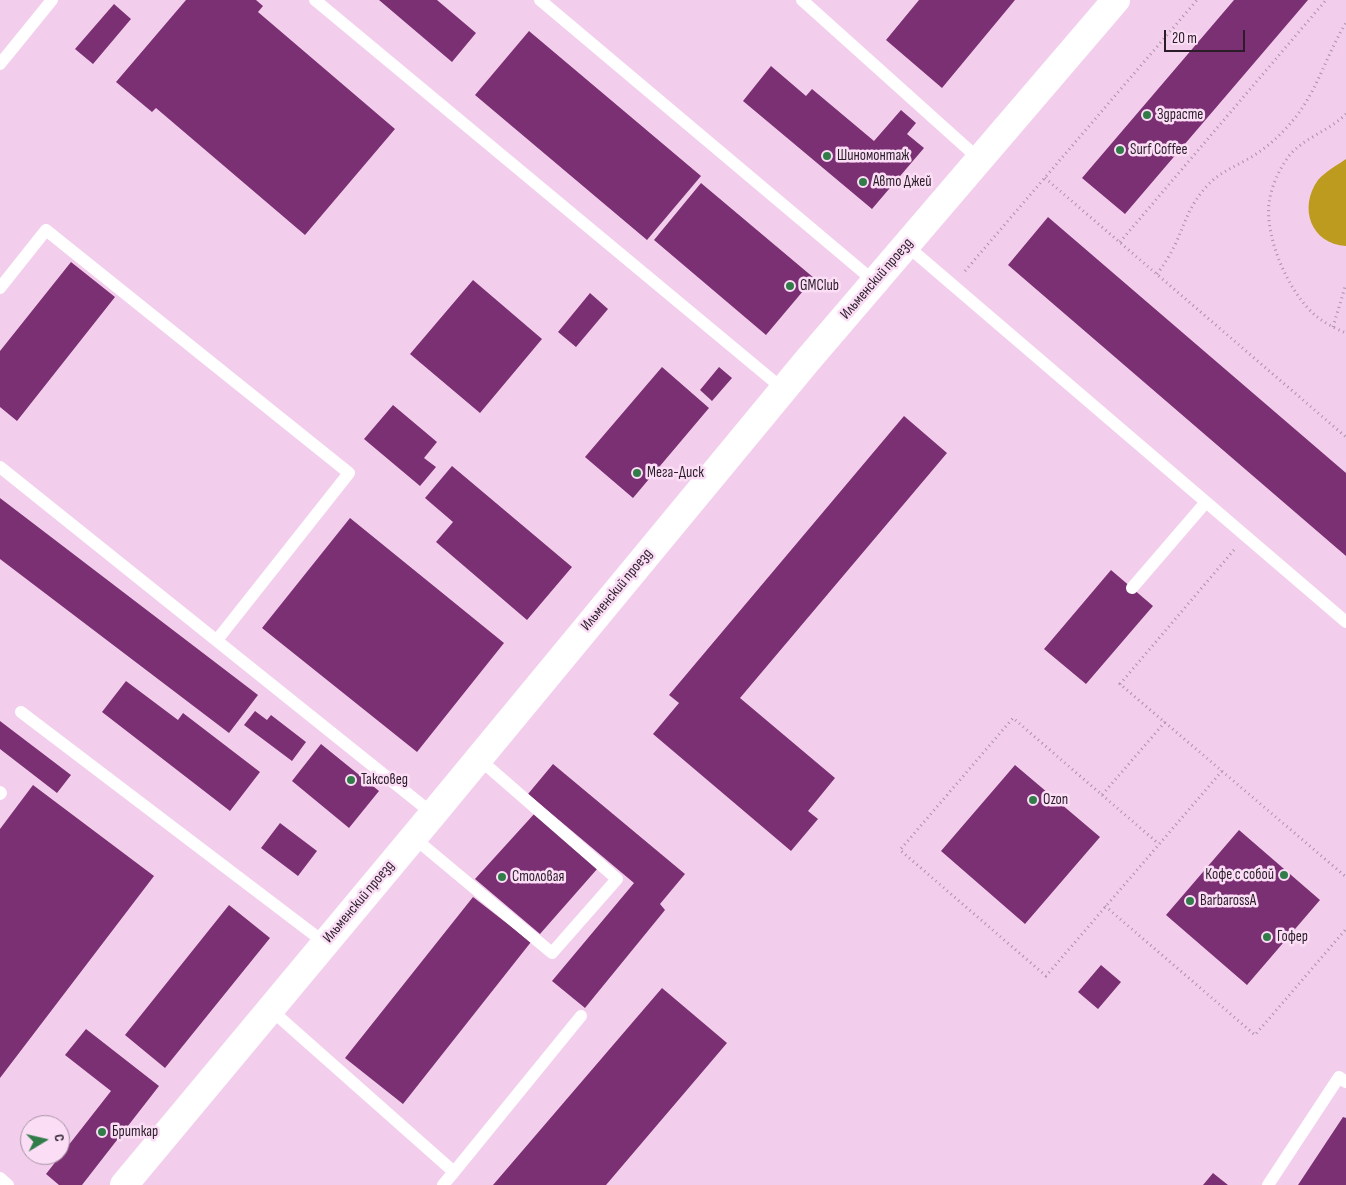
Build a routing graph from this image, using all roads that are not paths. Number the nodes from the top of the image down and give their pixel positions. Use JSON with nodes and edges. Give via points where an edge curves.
{"nodes":[{"id":1,"x":52,"y":0,"type":"edge"},
{"id":2,"x":315,"y":0,"type":"edge"},
{"id":3,"x":540,"y":0,"type":"edge"},
{"id":4,"x":802,"y":0,"type":"edge"},
{"id":5,"x":1116,"y":0,"type":"edge"},
{"id":6,"x":0,"y":64,"type":"edge"},
{"id":7,"x":979,"y":159,"type":"junction"},
{"id":8,"x":906,"y":245,"type":"junction"},
{"id":9,"x":875,"y":282,"type":"junction"},
{"id":10,"x":0,"y":288,"type":"edge"},
{"id":11,"x":783,"y":390,"type":"junction"},
{"id":12,"x":0,"y":467,"type":"edge"},
{"id":13,"x":1206,"y":502,"type":"junction"},
{"id":14,"x":1132,"y":588,"type":"dead end"},
{"id":15,"x":1346,"y":622,"type":"edge"},
{"id":16,"x":217,"y":640,"type":"junction"},
{"id":17,"x":21,"y":712,"type":"dead end"},
{"id":18,"x":478,"y":758,"type":"junction"},
{"id":19,"x":433,"y":814,"type":"junction"},
{"id":20,"x":413,"y":837,"type":"junction"},
{"id":21,"x":325,"y":942,"type":"junction"},
{"id":22,"x":270,"y":1009,"type":"junction"},
{"id":23,"x":581,"y":1016,"type":"dead end"},
{"id":24,"x":1346,"y":1082,"type":"edge"},
{"id":25,"x":454,"y":1172,"type":"junction"},
{"id":26,"x":0,"y":1178,"type":"edge"},
{"id":27,"x":8,"y":1185,"type":"edge"},
{"id":28,"x":124,"y":1185,"type":"edge"},
{"id":29,"x":443,"y":1185,"type":"edge"},
{"id":30,"x":1268,"y":1185,"type":"edge"}],
"edges":[{"from":1,"to":6,"type":"lane"},
{"from":2,"to":11,"type":"lane"},
{"from":3,"to":9,"type":"lane"},
{"from":4,"to":7,"type":"lane"},
{"from":5,"to":7,"type":"street","name":"Ильменский проезд"},
{"from":7,"to":8,"type":"street","name":"Ильменский проезд"},
{"from":8,"to":9,"type":"street","name":"Ильменский проезд"},
{"from":8,"to":13,"type":"lane"},
{"from":9,"to":11,"type":"street","name":"Ильменский проезд"},
{"from":10,"to":16,"type":"lane","via":[[46,230],[350,473]]},
{"from":11,"to":18,"type":"street","name":"Ильменский проезд"},
{"from":12,"to":16,"type":"lane"},
{"from":13,"to":14,"type":"lane"},
{"from":13,"to":15,"type":"lane"},
{"from":16,"to":19,"type":"lane"},
{"from":17,"to":21,"type":"lane"},
{"from":18,"to":19,"type":"street","name":"Ильменский проезд"},
{"from":18,"to":20,"type":"lane","via":[[617,879],[552,954]]},
{"from":19,"to":20,"type":"street","name":"Ильменский проезд"},
{"from":20,"to":21,"type":"street","name":"Ильменский проезд"},
{"from":21,"to":22,"type":"street","name":"Ильменский проезд"},
{"from":22,"to":25,"type":"lane"},
{"from":22,"to":28,"type":"street","name":"Ильменский проезд"},
{"from":23,"to":25,"type":"lane"},
{"from":24,"to":30,"type":"lane","via":[[1339,1078]]},
{"from":25,"to":29,"type":"lane"},
{"from":26,"to":27,"type":"lane"}]}
